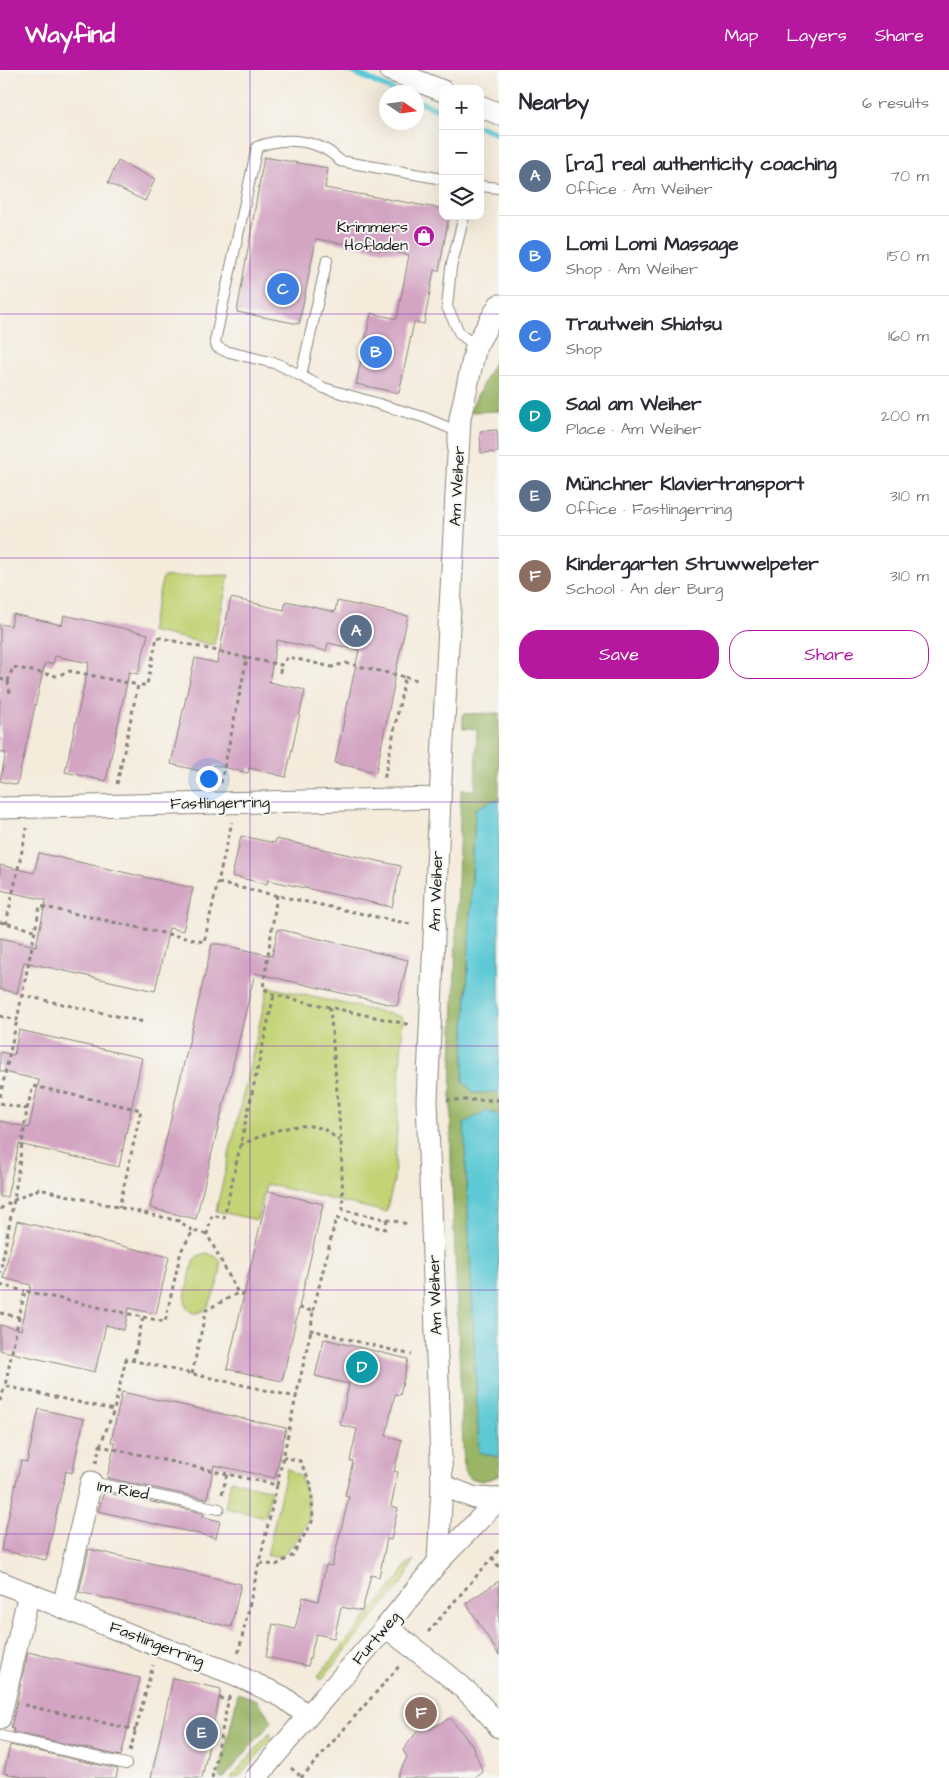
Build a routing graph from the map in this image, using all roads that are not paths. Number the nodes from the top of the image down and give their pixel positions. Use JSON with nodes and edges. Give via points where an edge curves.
{"nodes":[{"id":1,"x":390,"y":70,"type":"edge"},
{"id":2,"x":439,"y":89,"type":"edge"},
{"id":3,"x":484,"y":108,"type":"edge"},
{"id":4,"x":499,"y":114,"type":"edge"},
{"id":5,"x":439,"y":178,"type":"edge"},
{"id":6,"x":484,"y":186,"type":"edge"},
{"id":7,"x":499,"y":188,"type":"edge"},
{"id":8,"x":463,"y":220,"type":"edge"},
{"id":9,"x":327,"y":260,"type":"dead end"},
{"id":10,"x":499,"y":305,"type":"edge"},
{"id":11,"x":476,"y":346,"type":"junction"},
{"id":12,"x":301,"y":376,"type":"junction"},
{"id":13,"x":460,"y":432,"type":"junction"},
{"id":14,"x":440,"y":798,"type":"junction"},
{"id":15,"x":0,"y":808,"type":"edge"},
{"id":16,"x":91,"y":1482,"type":"joint"},
{"id":17,"x":442,"y":1484,"type":"junction"},
{"id":18,"x":499,"y":1499,"type":"edge"},
{"id":19,"x":219,"y":1510,"type":"road end"},
{"id":20,"x":438,"y":1562,"type":"junction"},
{"id":21,"x":0,"y":1582,"type":"edge"},
{"id":22,"x":29,"y":1593,"type":"junction"},
{"id":23,"x":63,"y":1606,"type":"junction"},
{"id":24,"x":386,"y":1628,"type":"junction"},
{"id":25,"x":2,"y":1709,"type":"edge"},
{"id":26,"x":308,"y":1716,"type":"junction"},
{"id":27,"x":499,"y":1727,"type":"edge"},
{"id":28,"x":0,"y":1736,"type":"edge"},
{"id":29,"x":126,"y":1764,"type":"road end"},
{"id":30,"x":256,"y":1778,"type":"edge"}],
"edges":[{"from":1,"to":2,"type":"street"},
{"from":3,"to":4,"type":"street"},
{"from":5,"to":12,"type":"lane","via":[[340,161],[334,154],[309,143],[288,140],[257,147],[215,341],[217,347],[225,351],[278,364]]},
{"from":6,"to":7,"type":"lane"},
{"from":8,"to":11,"type":"lane","via":[[447,307],[460,334]]},
{"from":9,"to":12,"type":"lane"},
{"from":10,"to":11,"type":"street","name":"Am Weiher"},
{"from":11,"to":13,"type":"street","name":"Am Weiher","via":[[460,418]]},
{"from":12,"to":13,"type":"lane","via":[[324,388],[371,400]]},
{"from":13,"to":14,"type":"street","name":"Am Weiher"},
{"from":14,"to":15,"type":"street","name":"Fastlingerring"},
{"from":14,"to":17,"type":"street","name":"Am Weiher","via":[[427,1100]]},
{"from":16,"to":19,"type":"lane","name":"Im Ried"},
{"from":16,"to":23,"type":"street","name":"Im Ried"},
{"from":17,"to":18,"type":"street","via":[[475,1498]]},
{"from":17,"to":20,"type":"street","name":"Am Weiher"},
{"from":18,"to":20,"type":"street","name":"Furtweg"},
{"from":20,"to":24,"type":"street","name":"Furtweg"},
{"from":21,"to":22,"type":"street","name":"Fastlingerring"},
{"from":22,"to":23,"type":"street","name":"Fastlingerring"},
{"from":22,"to":25,"type":"street"},
{"from":23,"to":26,"type":"street","name":"Fastlingerring","via":[[234,1674],[283,1697]]},
{"from":24,"to":26,"type":"street","name":"Furtweg"},
{"from":24,"to":27,"type":"street","via":[[459,1685]]},
{"from":26,"to":30,"type":"street","name":"Furtweg"},
{"from":28,"to":29,"type":"lane"}]}
